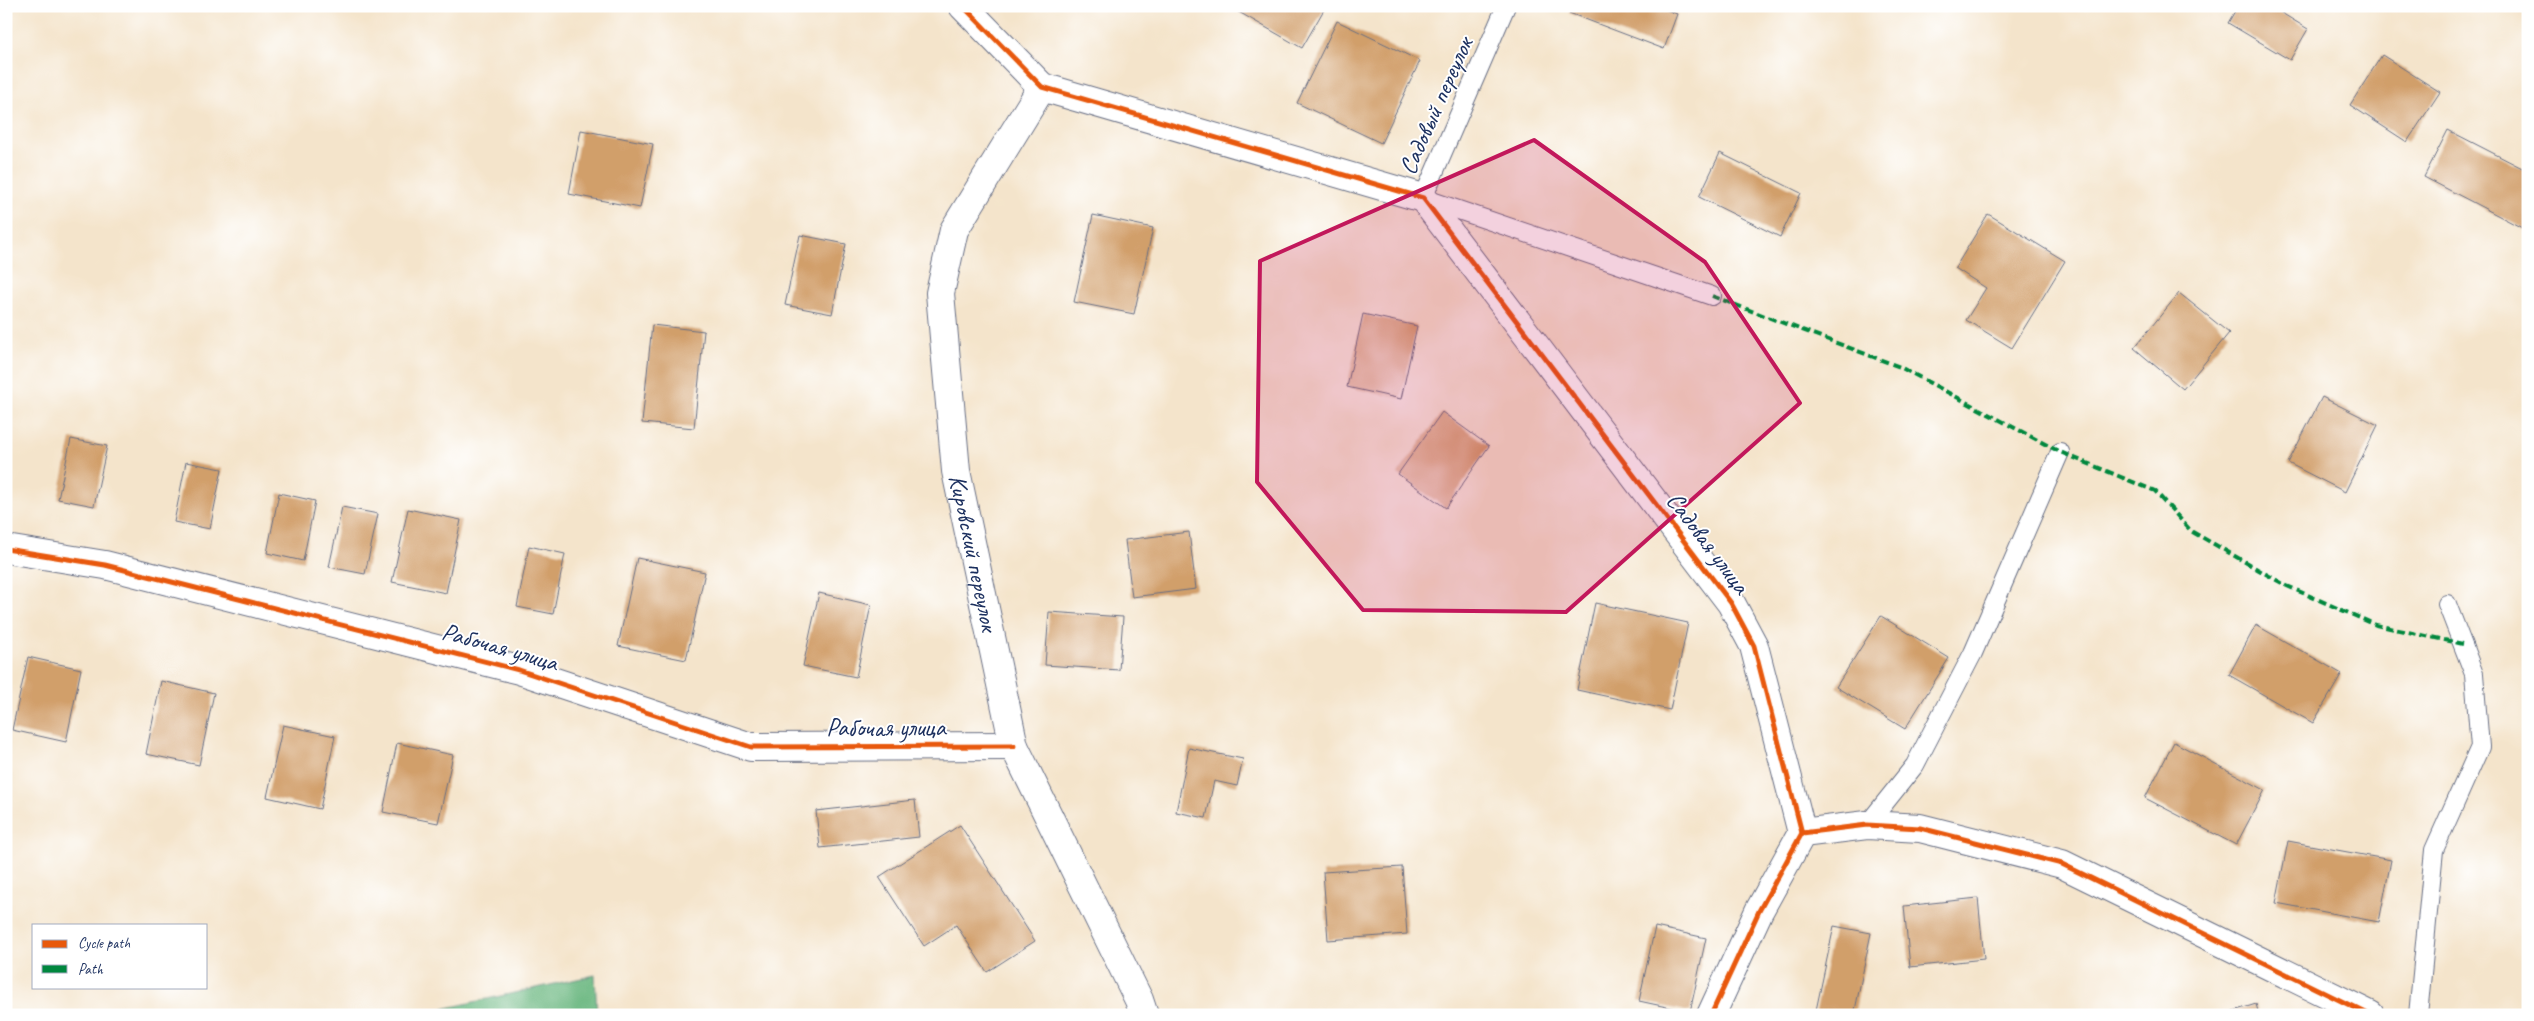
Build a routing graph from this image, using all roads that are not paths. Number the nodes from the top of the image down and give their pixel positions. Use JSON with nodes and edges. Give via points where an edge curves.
{"nodes":[{"id":1,"x":963,"y":6,"type":"edge"},
{"id":2,"x":1506,"y":6,"type":"edge"},
{"id":3,"x":1042,"y":87,"type":"junction"},
{"id":4,"x":1423,"y":198,"type":"junction"},
{"id":5,"x":1712,"y":296,"type":"dead end"},
{"id":6,"x":2060,"y":452,"type":"dead end"},
{"id":7,"x":6,"y":549,"type":"edge"},
{"id":8,"x":2446,"y":604,"type":"dead end"},
{"id":9,"x":1014,"y":746,"type":"junction"},
{"id":10,"x":1867,"y":825,"type":"junction"},
{"id":11,"x":1802,"y":833,"type":"junction"},
{"id":12,"x":1144,"y":1015,"type":"edge"},
{"id":13,"x":1711,"y":1015,"type":"edge"},
{"id":14,"x":2370,"y":1015,"type":"edge"},
{"id":15,"x":2418,"y":1015,"type":"edge"}],
"edges":[{"from":1,"to":3,"type":"street"},
{"from":2,"to":4,"type":"lane","name":"Садовый переулок"},
{"from":3,"to":4,"type":"street"},
{"from":3,"to":9,"type":"street","name":"Кировский переулок","via":[[954,230],[940,293],[956,470]]},
{"from":4,"to":5,"type":"lane"},
{"from":4,"to":11,"type":"street","name":"Садовая улица","via":[[1731,603],[1754,646]]},
{"from":6,"to":10,"type":"lane","via":[[1964,671],[1915,765]]},
{"from":7,"to":9,"type":"street","name":"Рабочая улица","via":[[105,565],[520,670],[751,748]]},
{"from":8,"to":15,"type":"lane","via":[[2474,674],[2480,747],[2434,850]]},
{"from":9,"to":12,"type":"street","name":"Кировский переулок"},
{"from":10,"to":11,"type":"street"},
{"from":10,"to":14,"type":"street","via":[[1920,828],[2062,864]]},
{"from":11,"to":13,"type":"street","via":[[1759,911]]}]}
